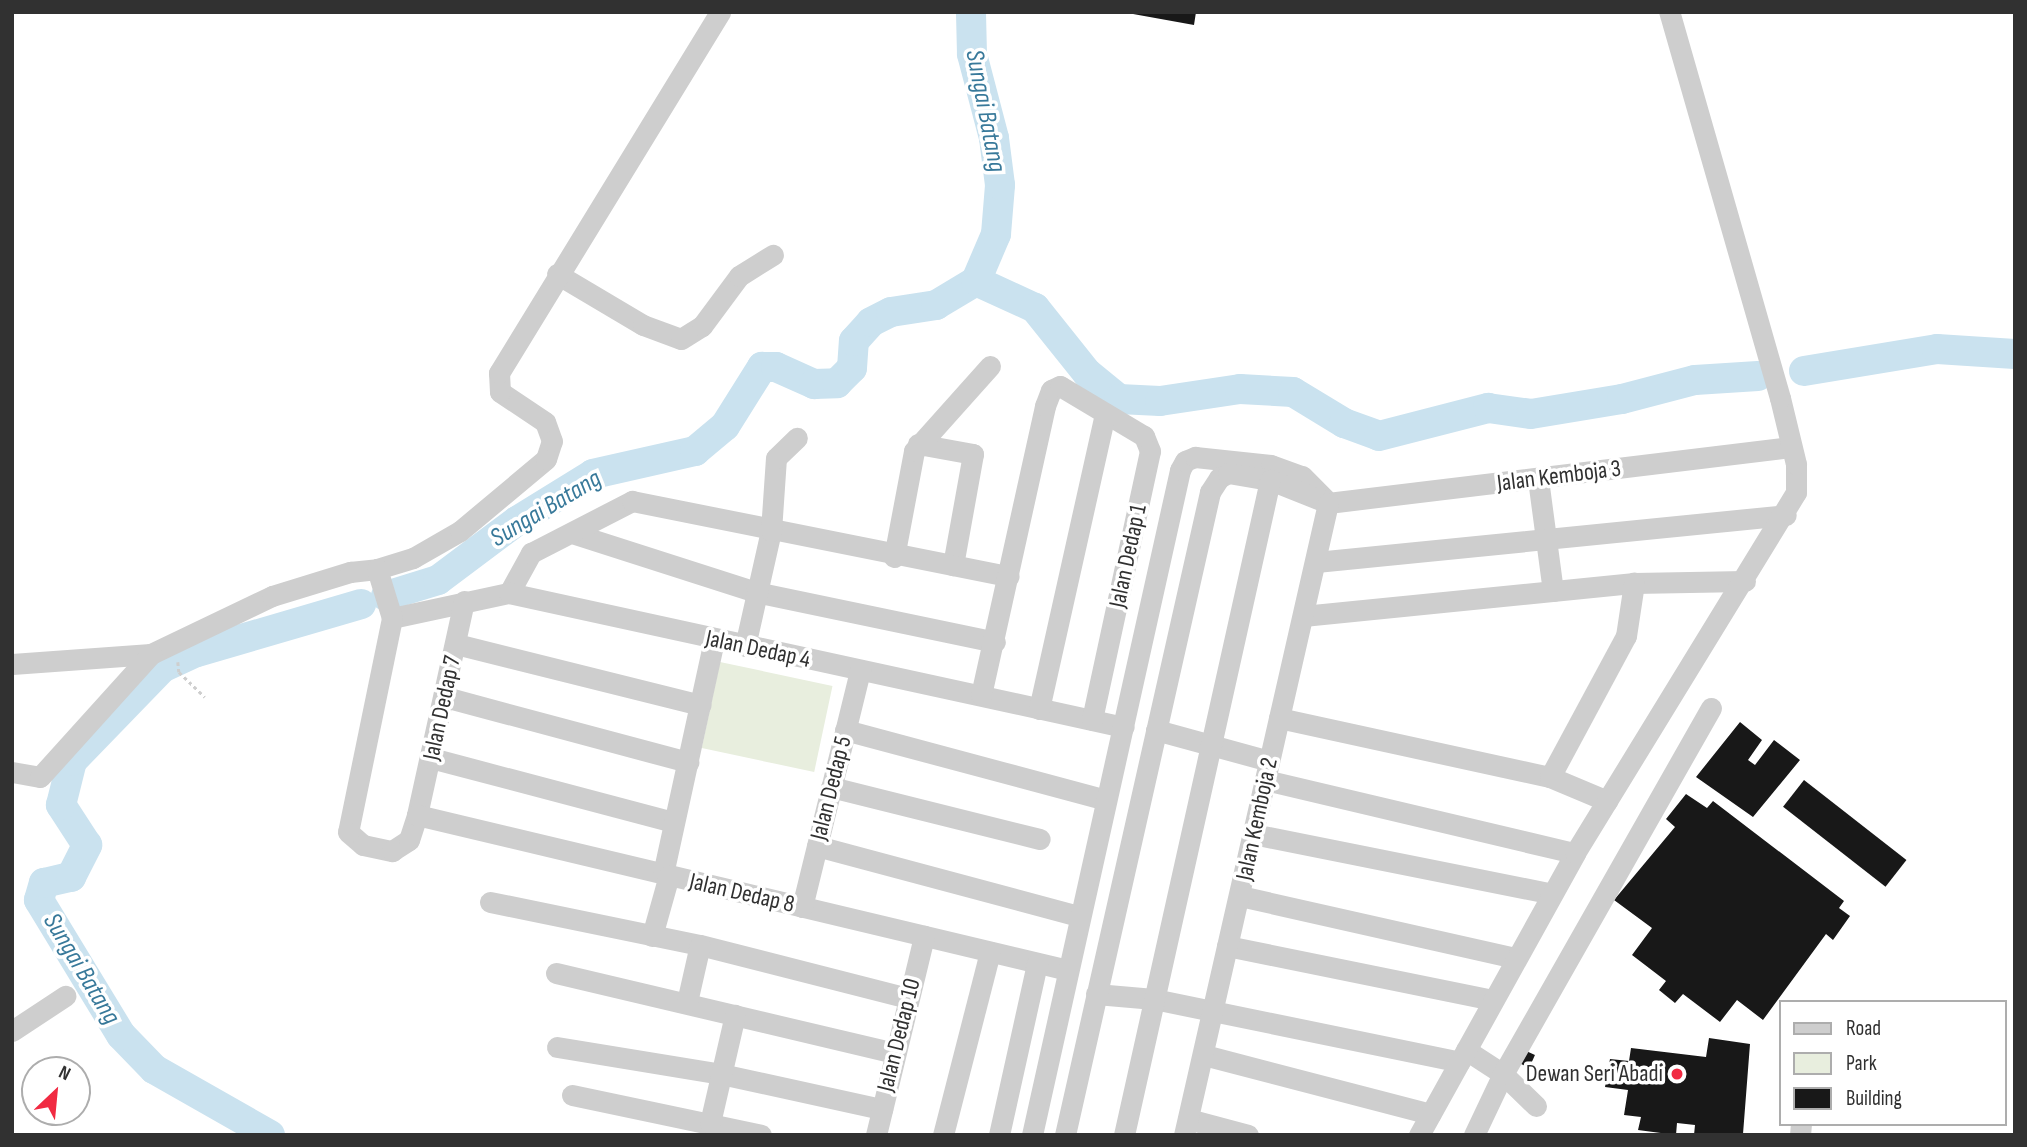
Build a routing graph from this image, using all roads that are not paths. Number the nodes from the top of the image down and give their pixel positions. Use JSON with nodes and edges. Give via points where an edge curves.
{"nodes":[{"id":1,"x":720,"y":12,"type":"edge"},
{"id":2,"x":1669,"y":12,"type":"edge"},
{"id":3,"x":773,"y":255,"type":"dead end"},
{"id":4,"x":557,"y":274,"type":"junction"},
{"id":5,"x":990,"y":366,"type":"dead end"},
{"id":6,"x":1105,"y":413,"type":"junction"},
{"id":7,"x":797,"y":438,"type":"dead end"},
{"id":8,"x":918,"y":444,"type":"junction"},
{"id":9,"x":1790,"y":447,"type":"junction"},
{"id":10,"x":1538,"y":479,"type":"junction"},
{"id":11,"x":1270,"y":480,"type":"junction"},
{"id":12,"x":1328,"y":503,"type":"junction"},
{"id":13,"x":1786,"y":515,"type":"junction"},
{"id":14,"x":771,"y":531,"type":"junction"},
{"id":15,"x":575,"y":534,"type":"junction"},
{"id":16,"x":1546,"y":540,"type":"junction"},
{"id":17,"x":894,"y":557,"type":"junction"},
{"id":18,"x":1316,"y":562,"type":"junction"},
{"id":19,"x":953,"y":565,"type":"junction"},
{"id":20,"x":377,"y":569,"type":"junction"},
{"id":21,"x":1009,"y":576,"type":"junction"},
{"id":22,"x":1745,"y":581,"type":"junction"},
{"id":23,"x":1634,"y":583,"type":"junction"},
{"id":24,"x":756,"y":592,"type":"junction"},
{"id":25,"x":1553,"y":592,"type":"junction"},
{"id":26,"x":509,"y":593,"type":"junction"},
{"id":27,"x":464,"y":601,"type":"junction"},
{"id":28,"x":1303,"y":616,"type":"junction"},
{"id":29,"x":392,"y":618,"type":"junction"},
{"id":30,"x":714,"y":641,"type":"junction"},
{"id":31,"x":995,"y":642,"type":"junction"},
{"id":32,"x":456,"y":644,"type":"junction"},
{"id":33,"x":745,"y":646,"type":"junction"},
{"id":34,"x":151,"y":653,"type":"junction"},
{"id":35,"x":12,"y":664,"type":"edge"},
{"id":36,"x":860,"y":670,"type":"junction"},
{"id":37,"x":981,"y":695,"type":"junction"},
{"id":38,"x":445,"y":697,"type":"junction"},
{"id":39,"x":700,"y":705,"type":"junction"},
{"id":40,"x":1711,"y":708,"type":"dead end"},
{"id":41,"x":1039,"y":709,"type":"junction"},
{"id":42,"x":1279,"y":718,"type":"junction"},
{"id":43,"x":1092,"y":720,"type":"junction"},
{"id":44,"x":1124,"y":727,"type":"junction"},
{"id":45,"x":845,"y":730,"type":"junction"},
{"id":46,"x":1156,"y":730,"type":"junction"},
{"id":47,"x":1211,"y":747,"type":"junction"},
{"id":48,"x":431,"y":758,"type":"junction"},
{"id":49,"x":688,"y":762,"type":"junction"},
{"id":50,"x":1267,"y":771,"type":"junction"},
{"id":51,"x":12,"y":772,"type":"edge"},
{"id":52,"x":1550,"y":776,"type":"junction"},
{"id":53,"x":831,"y":787,"type":"junction"},
{"id":54,"x":1105,"y":800,"type":"junction"},
{"id":55,"x":1607,"y":800,"type":"junction"},
{"id":56,"x":417,"y":815,"type":"junction"},
{"id":57,"x":674,"y":822,"type":"junction"},
{"id":58,"x":1253,"y":834,"type":"junction"},
{"id":59,"x":1040,"y":839,"type":"dead end"},
{"id":60,"x":817,"y":846,"type":"junction"},
{"id":61,"x":1575,"y":853,"type":"junction"},
{"id":62,"x":666,"y":874,"type":"junction"},
{"id":63,"x":1552,"y":894,"type":"junction"},
{"id":64,"x":1240,"y":896,"type":"junction"},
{"id":65,"x":490,"y":902,"type":"dead end"},
{"id":66,"x":802,"y":907,"type":"junction"},
{"id":67,"x":1079,"y":916,"type":"junction"},
{"id":68,"x":652,"y":936,"type":"junction"},
{"id":69,"x":924,"y":936,"type":"junction"},
{"id":70,"x":700,"y":945,"type":"junction"},
{"id":71,"x":1227,"y":946,"type":"junction"},
{"id":72,"x":990,"y":952,"type":"junction"},
{"id":73,"x":1515,"y":958,"type":"junction"},
{"id":74,"x":1037,"y":963,"type":"junction"},
{"id":75,"x":1068,"y":970,"type":"junction"},
{"id":76,"x":556,"y":972,"type":"dead end"},
{"id":77,"x":1096,"y":994,"type":"junction"},
{"id":78,"x":65,"y":996,"type":"dead end"},
{"id":79,"x":908,"y":998,"type":"junction"},
{"id":80,"x":1154,"y":999,"type":"junction"},
{"id":81,"x":1492,"y":1000,"type":"junction"},
{"id":82,"x":687,"y":1002,"type":"junction"},
{"id":83,"x":1213,"y":1011,"type":"junction"},
{"id":84,"x":735,"y":1015,"type":"junction"},
{"id":85,"x":12,"y":1031,"type":"edge"},
{"id":86,"x":556,"y":1047,"type":"dead end"},
{"id":87,"x":895,"y":1053,"type":"junction"},
{"id":88,"x":1204,"y":1055,"type":"junction"},
{"id":89,"x":1463,"y":1056,"type":"junction"},
{"id":90,"x":721,"y":1074,"type":"junction"},
{"id":91,"x":1503,"y":1074,"type":"junction"},
{"id":92,"x":572,"y":1095,"type":"dead end"},
{"id":93,"x":1536,"y":1106,"type":"dead end"},
{"id":94,"x":881,"y":1109,"type":"junction"},
{"id":95,"x":1430,"y":1114,"type":"junction"},
{"id":96,"x":700,"y":1126,"type":"edge"},
{"id":97,"x":1186,"y":1127,"type":"edge"},
{"id":98,"x":761,"y":1135,"type":"edge"},
{"id":99,"x":876,"y":1135,"type":"edge"},
{"id":100,"x":943,"y":1135,"type":"edge"},
{"id":101,"x":999,"y":1135,"type":"edge"},
{"id":102,"x":1032,"y":1135,"type":"edge"},
{"id":103,"x":1065,"y":1135,"type":"edge"},
{"id":104,"x":1124,"y":1135,"type":"edge"},
{"id":105,"x":1248,"y":1135,"type":"edge"},
{"id":106,"x":1419,"y":1135,"type":"edge"},
{"id":107,"x":1474,"y":1135,"type":"edge"}],
"edges":[{"from":1,"to":4,"type":"street"},
{"from":2,"to":9,"type":"street"},
{"from":3,"to":4,"type":"street","via":[[739,276],[702,326],[681,339],[643,324]]},
{"from":4,"to":20,"type":"street","via":[[497,382],[508,398],[545,422],[552,441],[546,459],[460,531],[413,558]]},
{"from":5,"to":8,"type":"street"},
{"from":6,"to":21,"type":"street","name":"Jalan Dedap 1","via":[[1067,388],[1055,387],[1049,394]]},
{"from":6,"to":41,"type":"street"},
{"from":6,"to":43,"type":"street","name":"Jalan Dedap 1","via":[[1144,436],[1150,451]]},
{"from":7,"to":14,"type":"street","via":[[776,458]]},
{"from":8,"to":17,"type":"street"},
{"from":8,"to":19,"type":"street","via":[[973,454]]},
{"from":9,"to":10,"type":"street","name":"Jalan Kemboja 3"},
{"from":9,"to":13,"type":"street","via":[[1797,480]]},
{"from":10,"to":12,"type":"street","name":"Jalan Kemboja 3"},
{"from":10,"to":16,"type":"street"},
{"from":11,"to":12,"type":"street"},
{"from":11,"to":46,"type":"street","via":[[1228,473],[1213,484]]},
{"from":11,"to":47,"type":"street"},
{"from":12,"to":18,"type":"street","name":"Jalan Kemboja 2"},
{"from":12,"to":44,"type":"street","via":[[1302,475],[1271,465],[1223,457],[1185,461]]},
{"from":13,"to":16,"type":"street"},
{"from":13,"to":22,"type":"street"},
{"from":14,"to":15,"type":"street","via":[[658,503],[632,501]]},
{"from":14,"to":17,"type":"street"},
{"from":14,"to":24,"type":"street"},
{"from":15,"to":24,"type":"street"},
{"from":15,"to":26,"type":"street","via":[[531,554]]},
{"from":16,"to":18,"type":"street"},
{"from":16,"to":25,"type":"street"},
{"from":17,"to":19,"type":"street"},
{"from":18,"to":28,"type":"street","name":"Jalan Kemboja 2"},
{"from":19,"to":21,"type":"street"},
{"from":20,"to":29,"type":"street"},
{"from":20,"to":34,"type":"street","via":[[350,572],[272,596]]},
{"from":21,"to":31,"type":"street"},
{"from":22,"to":23,"type":"street"},
{"from":22,"to":55,"type":"street"},
{"from":23,"to":25,"type":"street"},
{"from":23,"to":52,"type":"street","via":[[1626,636]]},
{"from":24,"to":31,"type":"street"},
{"from":24,"to":33,"type":"street"},
{"from":25,"to":28,"type":"street"},
{"from":26,"to":27,"type":"street","name":"Jalan Dedap 4"},
{"from":26,"to":30,"type":"street","name":"Jalan Dedap 4"},
{"from":27,"to":29,"type":"street","name":"Jalan Dedap 4"},
{"from":27,"to":32,"type":"street","name":"Jalan Dedap 7"},
{"from":28,"to":42,"type":"street","name":"Jalan Kemboja 2"},
{"from":29,"to":56,"type":"street","name":"Jalan Dedap 7","via":[[348,832],[363,845],[392,850],[409,840]]},
{"from":30,"to":33,"type":"street","name":"Jalan Dedap 4"},
{"from":30,"to":39,"type":"street"},
{"from":31,"to":37,"type":"street"},
{"from":32,"to":38,"type":"street","name":"Jalan Dedap 7"},
{"from":32,"to":39,"type":"street"},
{"from":33,"to":36,"type":"street","name":"Jalan Dedap 4"},
{"from":34,"to":35,"type":"street"},
{"from":34,"to":51,"type":"street","via":[[40,777]]},
{"from":36,"to":37,"type":"street","name":"Jalan Dedap 4"},
{"from":36,"to":45,"type":"street","name":"Jalan Dedap 5"},
{"from":37,"to":41,"type":"street","name":"Jalan Dedap 4"},
{"from":38,"to":48,"type":"street","name":"Jalan Dedap 7"},
{"from":38,"to":49,"type":"street"},
{"from":39,"to":49,"type":"street"},
{"from":40,"to":91,"type":"street"},
{"from":41,"to":43,"type":"street","name":"Jalan Dedap 4"},
{"from":42,"to":50,"type":"street","name":"Jalan Kemboja 2"},
{"from":42,"to":52,"type":"street"},
{"from":43,"to":44,"type":"street","name":"Jalan Dedap 4"},
{"from":44,"to":54,"type":"street"},
{"from":45,"to":53,"type":"street","name":"Jalan Dedap 5"},
{"from":45,"to":54,"type":"street"},
{"from":46,"to":47,"type":"street"},
{"from":46,"to":77,"type":"street"},
{"from":47,"to":50,"type":"street"},
{"from":47,"to":80,"type":"street"},
{"from":48,"to":56,"type":"street","name":"Jalan Dedap 7"},
{"from":48,"to":57,"type":"street"},
{"from":49,"to":57,"type":"street"},
{"from":50,"to":58,"type":"street","name":"Jalan Kemboja 2"},
{"from":50,"to":61,"type":"street"},
{"from":52,"to":55,"type":"street"},
{"from":53,"to":59,"type":"street"},
{"from":53,"to":60,"type":"street","name":"Jalan Dedap 5"},
{"from":54,"to":67,"type":"street"},
{"from":55,"to":61,"type":"street"},
{"from":56,"to":62,"type":"street","name":"Jalan Dedap 8"},
{"from":57,"to":62,"type":"street"},
{"from":58,"to":63,"type":"street"},
{"from":58,"to":64,"type":"street","name":"Jalan Kemboja 2"},
{"from":60,"to":66,"type":"street","name":"Jalan Dedap 5"},
{"from":60,"to":67,"type":"street"},
{"from":61,"to":63,"type":"street"},
{"from":62,"to":66,"type":"street","name":"Jalan Dedap 8"},
{"from":62,"to":68,"type":"street"},
{"from":63,"to":73,"type":"street"},
{"from":64,"to":71,"type":"street","name":"Jalan Kemboja 2"},
{"from":64,"to":73,"type":"street"},
{"from":65,"to":68,"type":"street"},
{"from":66,"to":69,"type":"street","name":"Jalan Dedap 8"},
{"from":67,"to":75,"type":"street"},
{"from":68,"to":70,"type":"street"},
{"from":69,"to":72,"type":"street","name":"Jalan Dedap 8"},
{"from":69,"to":79,"type":"street","name":"Jalan Dedap 10"},
{"from":70,"to":79,"type":"street"},
{"from":70,"to":82,"type":"street"},
{"from":71,"to":81,"type":"street"},
{"from":71,"to":83,"type":"street","name":"Jalan Kemboja 2"},
{"from":72,"to":74,"type":"street","name":"Jalan Dedap 8"},
{"from":72,"to":100,"type":"street"},
{"from":73,"to":81,"type":"street"},
{"from":74,"to":75,"type":"street","name":"Jalan Dedap 8"},
{"from":74,"to":101,"type":"street"},
{"from":75,"to":102,"type":"street"},
{"from":76,"to":82,"type":"street"},
{"from":77,"to":80,"type":"street"},
{"from":77,"to":103,"type":"street"},
{"from":78,"to":85,"type":"street"},
{"from":79,"to":87,"type":"street","name":"Jalan Dedap 10"},
{"from":80,"to":83,"type":"street"},
{"from":80,"to":104,"type":"street"},
{"from":81,"to":89,"type":"street"},
{"from":82,"to":84,"type":"street"},
{"from":83,"to":88,"type":"street","name":"Jalan Kemboja 2"},
{"from":83,"to":89,"type":"street"},
{"from":84,"to":87,"type":"street"},
{"from":84,"to":90,"type":"street"},
{"from":86,"to":90,"type":"street"},
{"from":87,"to":94,"type":"street","name":"Jalan Dedap 10"},
{"from":88,"to":95,"type":"street"},
{"from":88,"to":97,"type":"street","name":"Jalan Kemboja 2"},
{"from":89,"to":91,"type":"street"},
{"from":89,"to":95,"type":"street"},
{"from":90,"to":94,"type":"street"},
{"from":90,"to":96,"type":"street"},
{"from":91,"to":93,"type":"street"},
{"from":91,"to":107,"type":"street"},
{"from":92,"to":96,"type":"street"},
{"from":94,"to":99,"type":"street","name":"Jalan Dedap 10"},
{"from":95,"to":106,"type":"street"},
{"from":96,"to":98,"type":"street"},
{"from":97,"to":105,"type":"street"}]}
